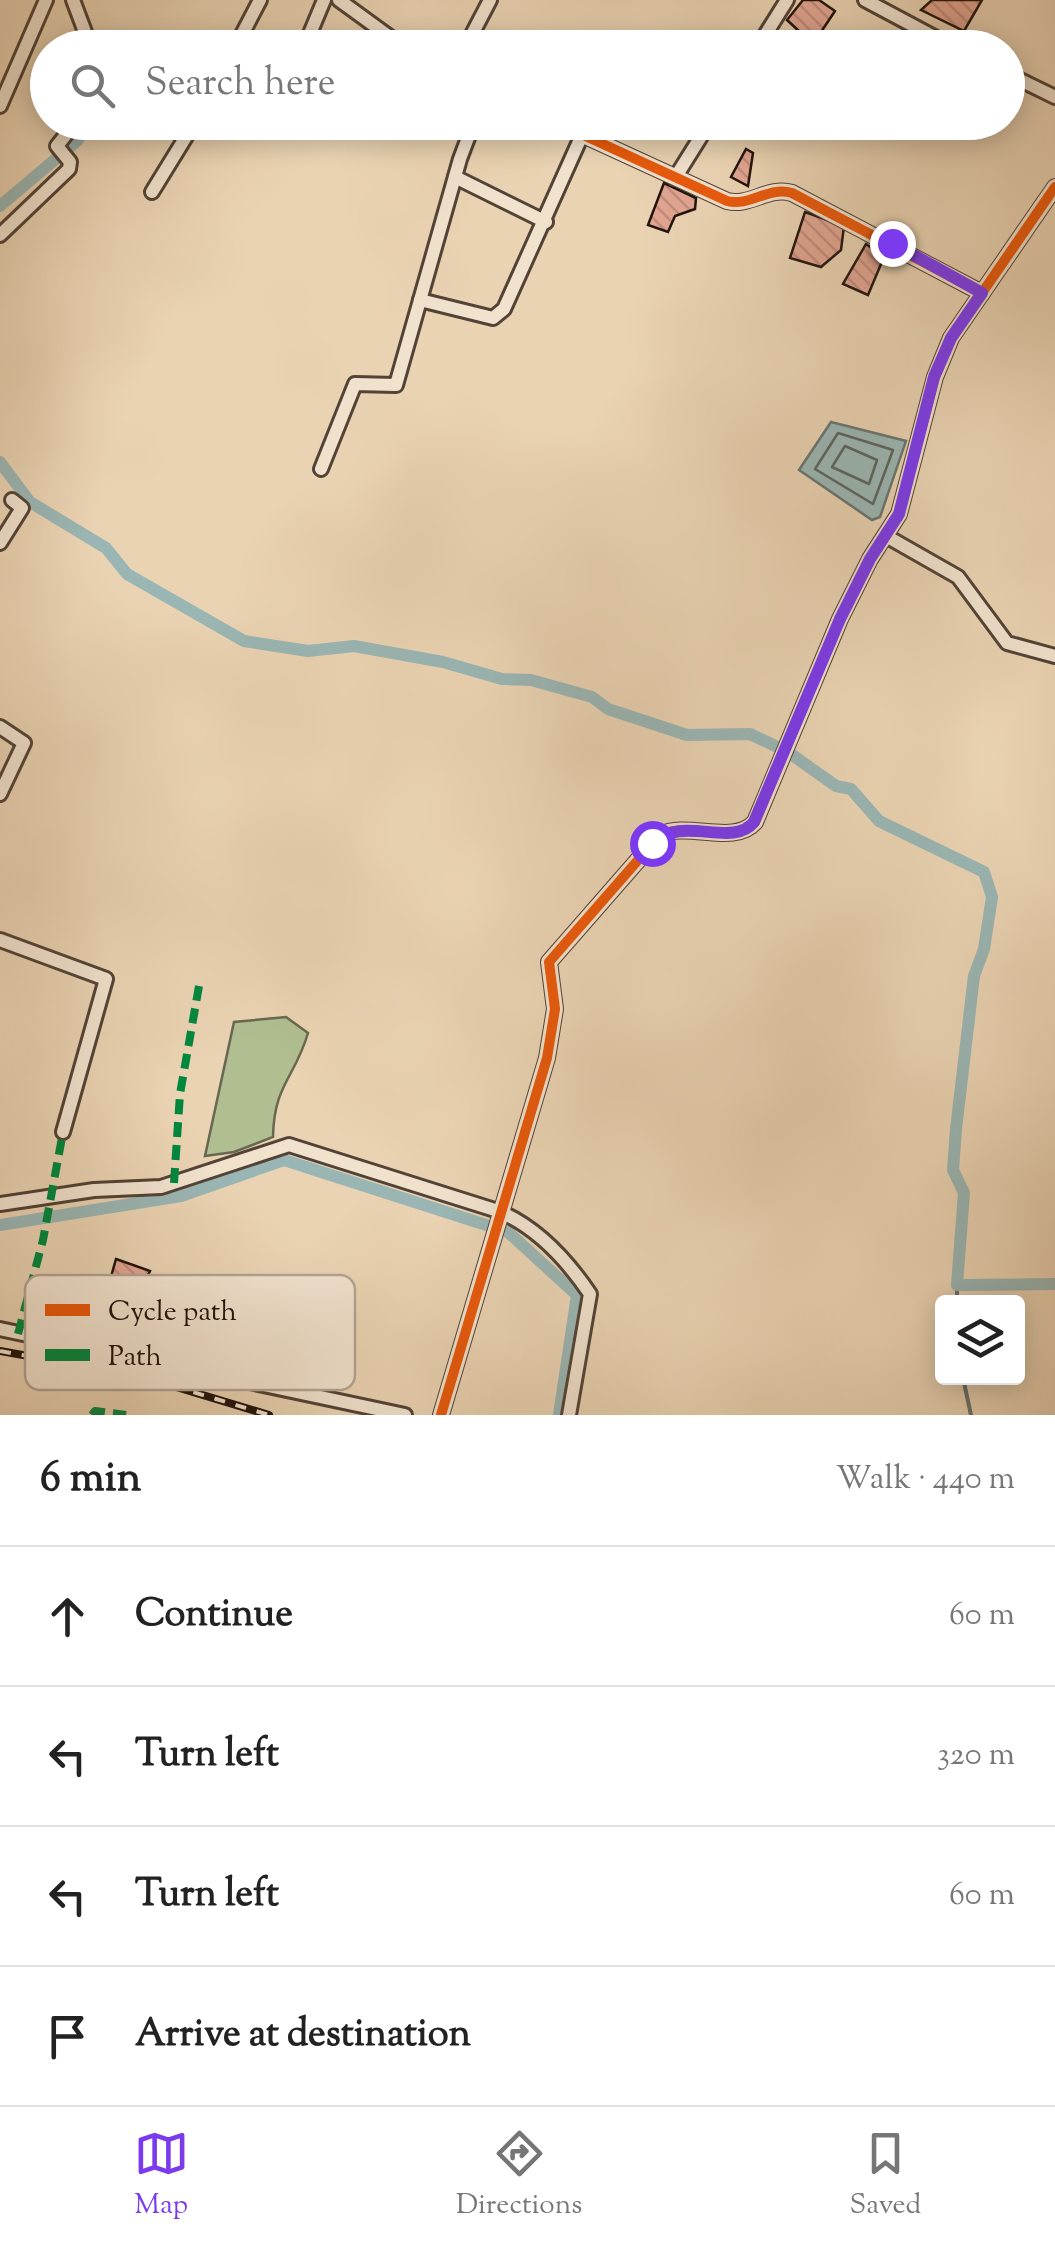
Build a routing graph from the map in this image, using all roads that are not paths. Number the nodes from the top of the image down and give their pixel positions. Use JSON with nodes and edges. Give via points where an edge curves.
{"nodes":[{"id":1,"x":46,"y":0,"type":"edge"},
{"id":2,"x":72,"y":0,"type":"edge"},
{"id":3,"x":260,"y":0,"type":"edge"},
{"id":4,"x":324,"y":0,"type":"edge"},
{"id":5,"x":338,"y":0,"type":"edge"},
{"id":6,"x":490,"y":0,"type":"edge"},
{"id":7,"x":788,"y":0,"type":"edge"},
{"id":8,"x":865,"y":0,"type":"edge"},
{"id":9,"x":33,"y":30,"type":"edge"},
{"id":10,"x":84,"y":30,"type":"edge"},
{"id":11,"x":244,"y":30,"type":"edge"},
{"id":12,"x":312,"y":30,"type":"edge"},
{"id":13,"x":380,"y":30,"type":"edge"},
{"id":14,"x":474,"y":30,"type":"edge"},
{"id":15,"x":769,"y":30,"type":"edge"},
{"id":16,"x":921,"y":30,"type":"edge"},
{"id":17,"x":30,"y":37,"type":"edge"},
{"id":18,"x":1025,"y":82,"type":"edge"},
{"id":19,"x":1055,"y":97,"type":"edge"},
{"id":20,"x":0,"y":106,"type":"edge"},
{"id":21,"x":64,"y":140,"type":"edge"},
{"id":22,"x":185,"y":140,"type":"edge"},
{"id":23,"x":467,"y":140,"type":"edge"},
{"id":24,"x":580,"y":140,"type":"edge"},
{"id":25,"x":593,"y":140,"type":"edge"},
{"id":26,"x":699,"y":140,"type":"edge"},
{"id":27,"x":454,"y":177,"type":"junction"},
{"id":28,"x":675,"y":178,"type":"junction"},
{"id":29,"x":152,"y":192,"type":"dead end"},
{"id":30,"x":1053,"y":194,"type":"edge"},
{"id":31,"x":546,"y":222,"type":"junction"},
{"id":32,"x":0,"y":235,"type":"edge"},
{"id":33,"x":982,"y":293,"type":"junction"},
{"id":34,"x":420,"y":300,"type":"junction"},
{"id":35,"x":322,"y":468,"type":"dead end"},
{"id":36,"x":12,"y":500,"type":"dead end"},
{"id":37,"x":886,"y":536,"type":"junction"},
{"id":38,"x":0,"y":544,"type":"edge"},
{"id":39,"x":1055,"y":656,"type":"edge"},
{"id":40,"x":0,"y":726,"type":"edge"},
{"id":41,"x":0,"y":794,"type":"edge"},
{"id":42,"x":0,"y":940,"type":"edge"},
{"id":43,"x":64,"y":1132,"type":"dead end"},
{"id":44,"x":0,"y":1204,"type":"edge"},
{"id":45,"x":498,"y":1211,"type":"junction"},
{"id":46,"x":0,"y":1329,"type":"edge"},
{"id":47,"x":25,"y":1334,"type":"edge"},
{"id":48,"x":287,"y":1390,"type":"edge"},
{"id":49,"x":404,"y":1415,"type":"edge"},
{"id":50,"x":440,"y":1415,"type":"edge"},
{"id":51,"x":569,"y":1415,"type":"edge"}],
"edges":[{"from":1,"to":9,"type":"street"},
{"from":2,"to":10,"type":"street"},
{"from":3,"to":11,"type":"street"},
{"from":4,"to":12,"type":"street"},
{"from":5,"to":13,"type":"street"},
{"from":6,"to":14,"type":"street"},
{"from":7,"to":15,"type":"street"},
{"from":8,"to":16,"type":"street"},
{"from":17,"to":20,"type":"street"},
{"from":18,"to":19,"type":"street"},
{"from":21,"to":32,"type":"street","via":[[59,148],[68,160],[64,176]]},
{"from":22,"to":29,"type":"street"},
{"from":23,"to":27,"type":"street"},
{"from":24,"to":31,"type":"street"},
{"from":25,"to":28,"type":"street"},
{"from":26,"to":28,"type":"street"},
{"from":27,"to":31,"type":"street"},
{"from":27,"to":34,"type":"street"},
{"from":28,"to":33,"type":"street","via":[[734,203],[774,191],[792,193]]},
{"from":30,"to":33,"type":"street"},
{"from":31,"to":34,"type":"street","via":[[504,309],[493,318]]},
{"from":33,"to":37,"type":"street","via":[[934,377],[908,487]]},
{"from":34,"to":35,"type":"street","via":[[396,385],[355,384]]},
{"from":36,"to":38,"type":"street","via":[[22,508]]},
{"from":37,"to":39,"type":"street","via":[[958,577],[1007,643]]},
{"from":37,"to":45,"type":"street","via":[[855,589],[748,830],[660,835],[555,952],[548,976],[555,1009],[547,1058]]},
{"from":40,"to":41,"type":"street","via":[[24,743]]},
{"from":42,"to":43,"type":"street","via":[[106,979]]},
{"from":44,"to":45,"type":"street","via":[[161,1187],[289,1145]]},
{"from":45,"to":50,"type":"street"},
{"from":45,"to":51,"type":"street","via":[[526,1224],[590,1294]]},
{"from":46,"to":47,"type":"street"},
{"from":48,"to":49,"type":"street"}]}
